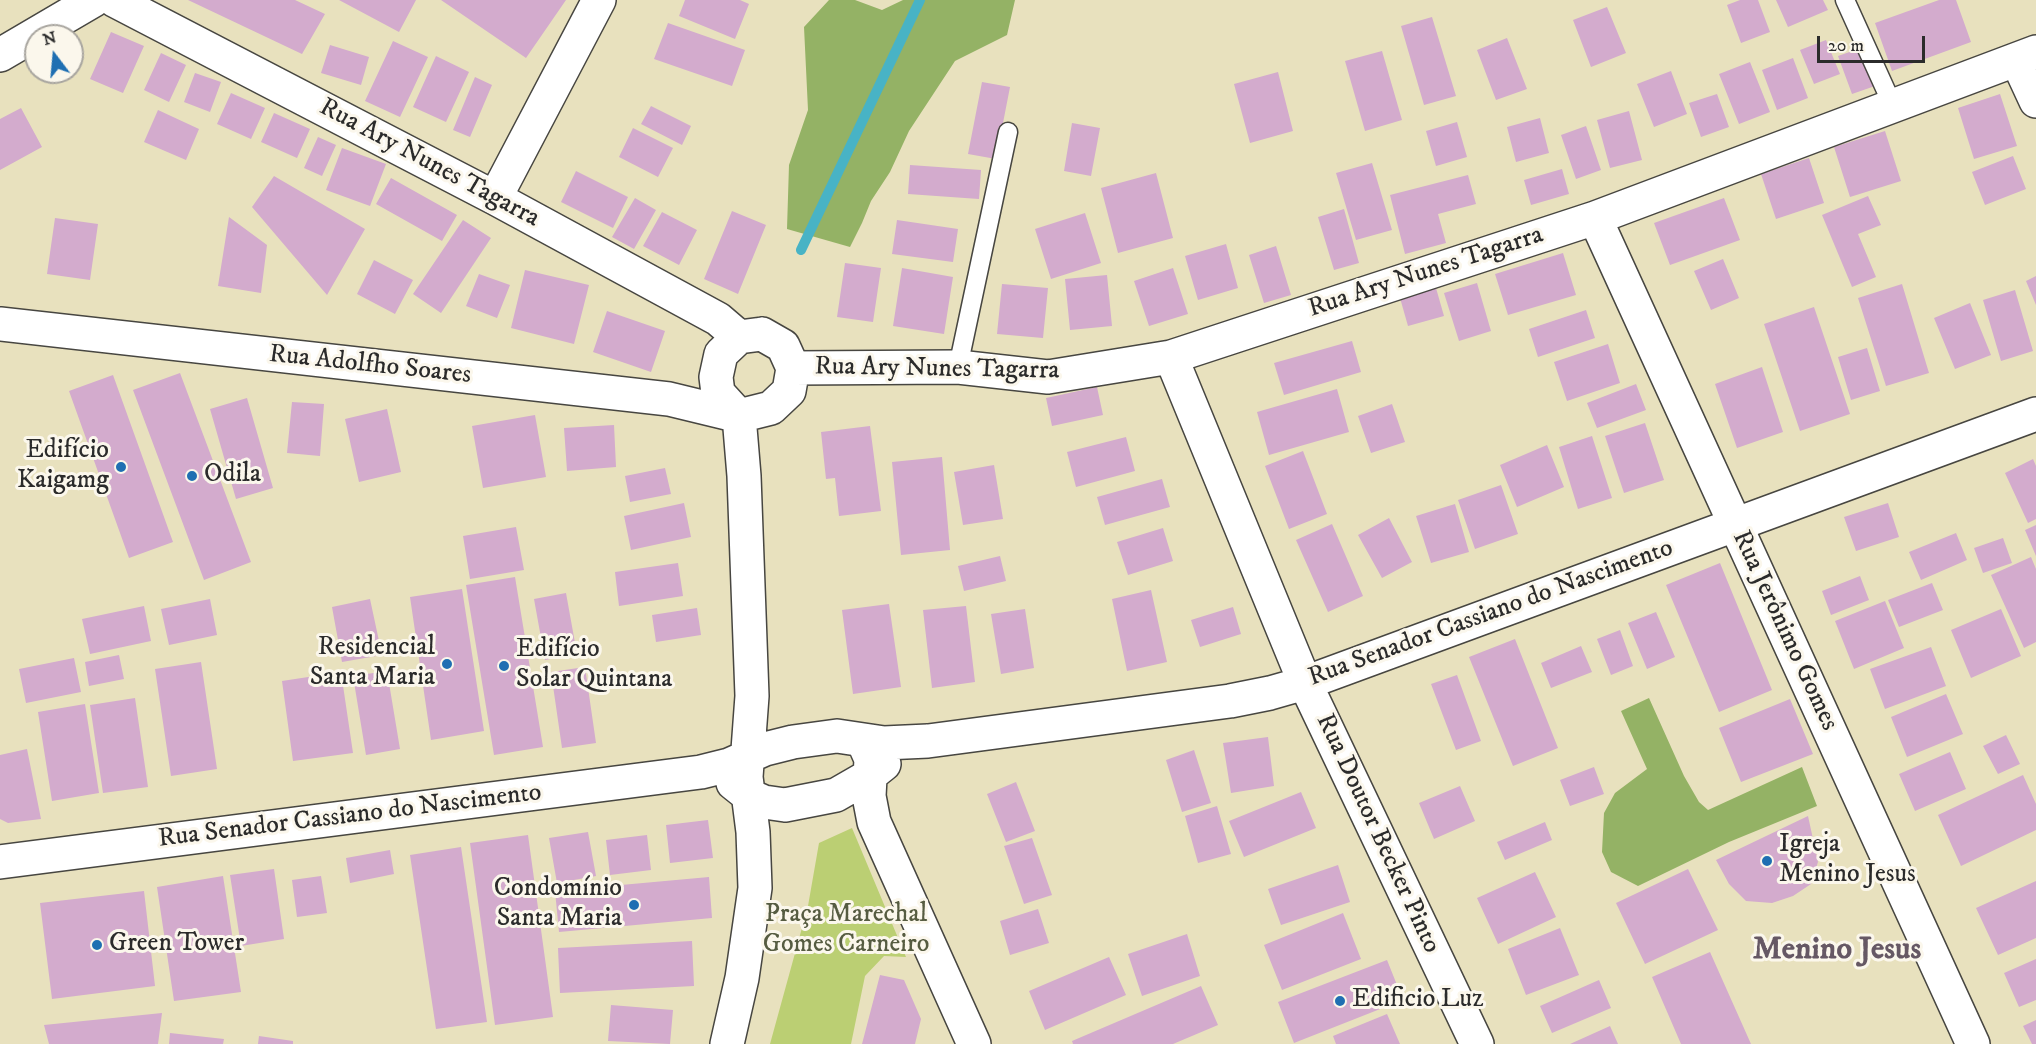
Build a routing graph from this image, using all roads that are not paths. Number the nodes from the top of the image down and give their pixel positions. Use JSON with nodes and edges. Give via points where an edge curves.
{"nodes":[{"id":1,"x":94,"y":0,"type":"edge"},
{"id":2,"x":114,"y":0,"type":"edge"},
{"id":3,"x":599,"y":0,"type":"edge"},
{"id":4,"x":1845,"y":0,"type":"edge"},
{"id":5,"x":0,"y":55,"type":"edge"},
{"id":6,"x":2026,"y":56,"type":"edge"},
{"id":7,"x":2036,"y":101,"type":"edge"},
{"id":8,"x":1893,"y":106,"type":"junction"},
{"id":9,"x":1008,"y":132,"type":"dead end"},
{"id":10,"x":495,"y":198,"type":"junction"},
{"id":11,"x":1595,"y":218,"type":"junction"},
{"id":12,"x":0,"y":324,"type":"edge"},
{"id":13,"x":738,"y":337,"type":"junction"},
{"id":14,"x":1171,"y":357,"type":"junction"},
{"id":15,"x":958,"y":367,"type":"junction"},
{"id":16,"x":793,"y":368,"type":"junction"},
{"id":17,"x":720,"y":405,"type":"junction"},
{"id":18,"x":2036,"y":414,"type":"edge"},
{"id":19,"x":1735,"y":525,"type":"junction"},
{"id":20,"x":1305,"y":683,"type":"junction"},
{"id":21,"x":752,"y":696,"type":"junction"},
{"id":22,"x":863,"y":741,"type":"junction"},
{"id":23,"x":928,"y":741,"type":"junction"},
{"id":24,"x":793,"y":742,"type":"junction"},
{"id":25,"x":746,"y":759,"type":"junction"},
{"id":26,"x":701,"y":772,"type":"junction"},
{"id":27,"x":869,"y":776,"type":"junction"},
{"id":28,"x":748,"y":795,"type":"junction"},
{"id":29,"x":836,"y":795,"type":"junction"},
{"id":30,"x":874,"y":822,"type":"junction"},
{"id":31,"x":0,"y":862,"type":"edge"},
{"id":32,"x":727,"y":1044,"type":"edge"},
{"id":33,"x":974,"y":1044,"type":"edge"},
{"id":34,"x":1477,"y":1044,"type":"edge"},
{"id":35,"x":1973,"y":1044,"type":"edge"}],
"edges":[{"from":1,"to":5,"type":"street"},
{"from":2,"to":10,"type":"street","name":"Rua Ary Nunes Tagarra"},
{"from":3,"to":10,"type":"street"},
{"from":4,"to":8,"type":"lane"},
{"from":6,"to":7,"type":"street"},
{"from":6,"to":8,"type":"street","name":"Rua Ary Nunes Tagarra"},
{"from":8,"to":11,"type":"street","name":"Rua Ary Nunes Tagarra"},
{"from":9,"to":15,"type":"lane"},
{"from":10,"to":13,"type":"street","name":"Rua Ary Nunes Tagarra","via":[[718,319]]},
{"from":11,"to":14,"type":"street","name":"Rua Ary Nunes Tagarra"},
{"from":11,"to":19,"type":"street","name":"Rua Jerônimo Gomes"},
{"from":12,"to":17,"type":"street","name":"Rua Adolfho Soares"},
{"from":13,"to":16,"type":"street","via":[[762,334],[783,346]]},
{"from":13,"to":17,"type":"street","via":[[721,354],[716,377]]},
{"from":14,"to":15,"type":"street","name":"Rua Ary Nunes Tagarra","via":[[1048,377]]},
{"from":14,"to":20,"type":"street","name":"Rua Doutor Becker Pinto"},
{"from":15,"to":16,"type":"street","name":"Rua Ary Nunes Tagarra"},
{"from":16,"to":17,"type":"street","via":[[789,391],[771,408]]},
{"from":17,"to":21,"type":"street","via":[[744,476]]},
{"from":18,"to":19,"type":"street","name":"Rua Senador Cassiano do Nascimento"},
{"from":19,"to":20,"type":"street","name":"Rua Senador Cassiano do Nascimento"},
{"from":19,"to":35,"type":"street","name":"Rua Jerônimo Gomes"},
{"from":20,"to":23,"type":"street","name":"Rua Senador Cassiano do Nascimento","via":[[1230,701]]},
{"from":20,"to":34,"type":"street","name":"Rua Doutor Becker Pinto"},
{"from":21,"to":24,"type":"street","via":[[768,729]]},
{"from":21,"to":25,"type":"street"},
{"from":22,"to":23,"type":"street","name":"Rua Senador Cassiano do Nascimento"},
{"from":22,"to":24,"type":"street","name":"Rua Senador Cassiano do Nascimento","via":[[837,736]]},
{"from":22,"to":27,"type":"street","via":[[871,759]]},
{"from":23,"to":27,"type":"street","name":"Rua Senador Cassiano do Nascimento","via":[[886,762]]},
{"from":24,"to":25,"type":"street","name":"Rua Senador Cassiano do Nascimento"},
{"from":25,"to":26,"type":"street","name":"Rua Senador Cassiano do Nascimento"},
{"from":25,"to":28,"type":"street"},
{"from":26,"to":28,"type":"street","name":"Rua Senador Cassiano do Nascimento","via":[[730,781]]},
{"from":26,"to":31,"type":"street","name":"Rua Senador Cassiano do Nascimento"},
{"from":27,"to":29,"type":"street","name":"Rua Senador Cassiano do Nascimento"},
{"from":27,"to":30,"type":"street"},
{"from":28,"to":29,"type":"street","name":"Rua Senador Cassiano do Nascimento","via":[[764,802],[785,804]]},
{"from":28,"to":32,"type":"street","via":[[755,888],[742,978]]},
{"from":29,"to":30,"type":"street"},
{"from":30,"to":33,"type":"street"}]}
